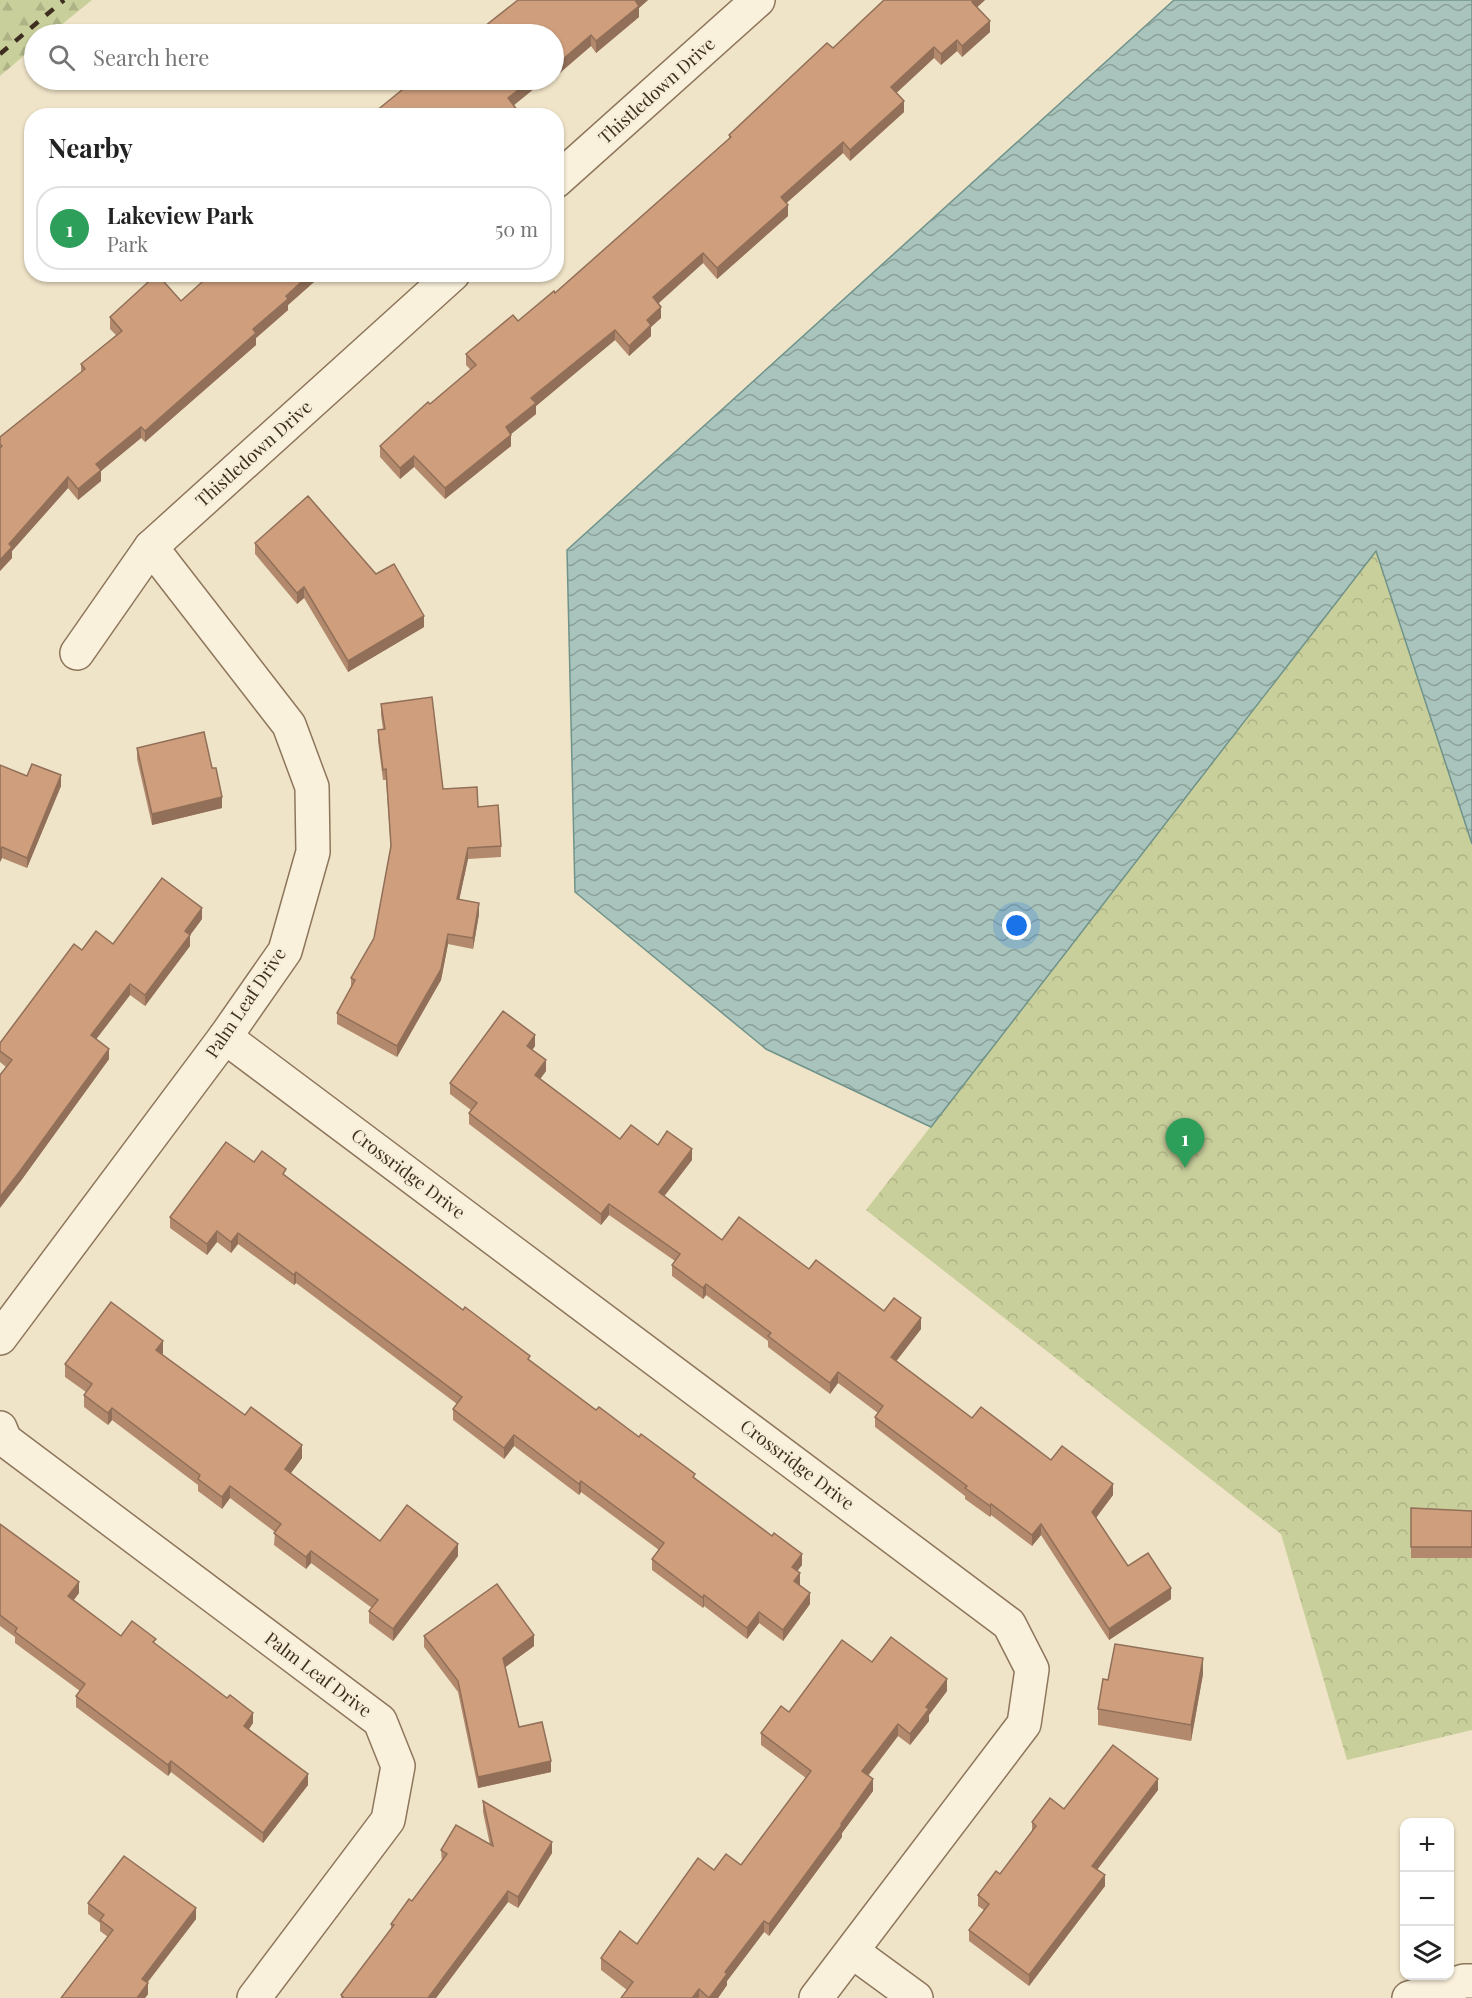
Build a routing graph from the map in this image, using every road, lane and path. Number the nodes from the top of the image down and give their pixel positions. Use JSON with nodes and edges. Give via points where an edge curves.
{"nodes":[{"id":1,"x":758,"y":0,"type":"edge"},
{"id":2,"x":564,"y":174,"type":"edge"},
{"id":3,"x":444,"y":282,"type":"edge"},
{"id":4,"x":151,"y":547,"type":"junction"},
{"id":5,"x":77,"y":653,"type":"dead end"},
{"id":6,"x":225,"y":1037,"type":"junction"},
{"id":7,"x":0,"y":1338,"type":"edge"},
{"id":8,"x":0,"y":1428,"type":"edge"},
{"id":9,"x":853,"y":1952,"type":"junction"},
{"id":10,"x":1472,"y":1981,"type":"edge"},
{"id":11,"x":254,"y":1998,"type":"edge"},
{"id":12,"x":816,"y":1998,"type":"edge"},
{"id":13,"x":916,"y":1998,"type":"edge"},
{"id":14,"x":1409,"y":1998,"type":"edge"}],
"edges":[{"from":1,"to":2,"type":"street","name":"Thistledown Drive"},
{"from":3,"to":4,"type":"street","name":"Thistledown Drive"},
{"from":4,"to":5,"type":"street","name":"Thistledown Drive"},
{"from":4,"to":6,"type":"street","name":"Palm Leaf Drive","via":[[289,725],[312,787],[313,852],[285,951]]},
{"from":6,"to":7,"type":"street","name":"Palm Leaf Drive"},
{"from":6,"to":9,"type":"street","name":"Crossridge Drive","via":[[1009,1624],[1032,1668],[1024,1724]]},
{"from":8,"to":11,"type":"street","name":"Palm Leaf Drive","via":[[5,1440],[380,1721],[398,1766],[388,1820]]},
{"from":9,"to":12,"type":"street","name":"Crossridge Drive"},
{"from":9,"to":13,"type":"street"},
{"from":10,"to":14,"type":"street"}]}
